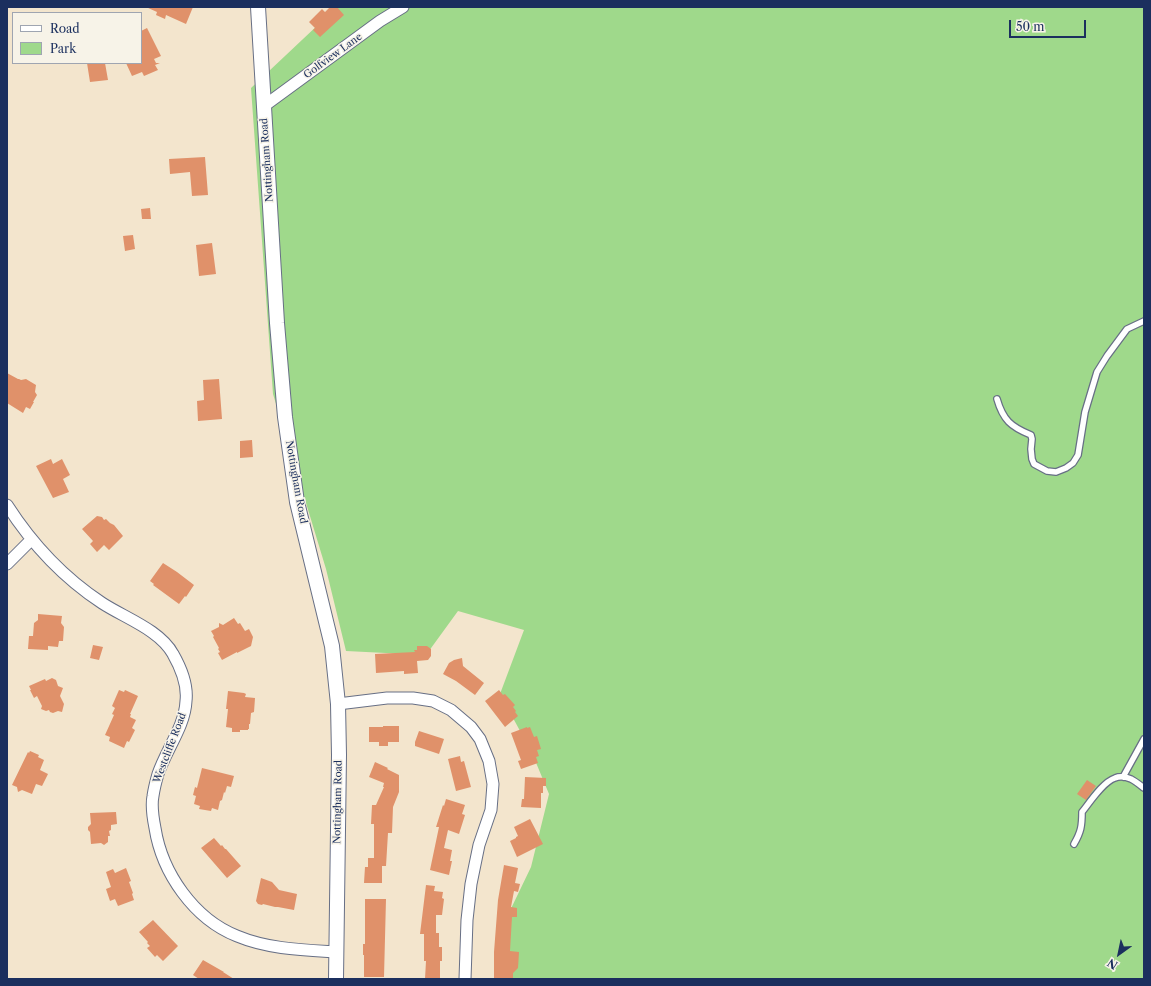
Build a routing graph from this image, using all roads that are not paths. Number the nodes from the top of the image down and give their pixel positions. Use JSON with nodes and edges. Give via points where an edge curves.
{"nodes":[{"id":1,"x":258,"y":7,"type":"edge"},
{"id":2,"x":403,"y":7,"type":"edge"},
{"id":3,"x":264,"y":106,"type":"junction"},
{"id":4,"x":1144,"y":321,"type":"edge"},
{"id":5,"x":997,"y":399,"type":"dead end"},
{"id":6,"x":7,"y":505,"type":"edge"},
{"id":7,"x":31,"y":540,"type":"junction"},
{"id":8,"x":7,"y":564,"type":"edge"},
{"id":9,"x":338,"y":704,"type":"junction"},
{"id":10,"x":1144,"y":739,"type":"edge"},
{"id":11,"x":1123,"y":777,"type":"junction"},
{"id":12,"x":1144,"y":781,"type":"edge"},
{"id":13,"x":1138,"y":784,"type":"junction"},
{"id":14,"x":1144,"y":788,"type":"edge"},
{"id":15,"x":1074,"y":844,"type":"dead end"},
{"id":16,"x":336,"y":952,"type":"junction"},
{"id":17,"x":336,"y":979,"type":"edge"},
{"id":18,"x":465,"y":979,"type":"edge"}],
"edges":[{"from":1,"to":3,"type":"street","name":"Nottingham Road"},
{"from":2,"to":3,"type":"street","name":"Golfview Lane"},
{"from":3,"to":9,"type":"street","name":"Nottingham Road","via":[[285,416],[297,502],[332,646]]},
{"from":4,"to":5,"type":"lane","via":[[1127,329],[1097,372],[1084,412],[1078,455],[1066,468],[1047,472],[1034,464],[1031,435],[1009,422],[1000,411]]},
{"from":6,"to":7,"type":"street","name":"Westcliffe Road"},
{"from":7,"to":8,"type":"street"},
{"from":7,"to":16,"type":"street","name":"Westcliffe Road","via":[[76,584],[164,642],[183,674],[186,701],[183,716],[158,774],[153,798],[157,839],[164,862],[174,881],[194,906],[216,925],[236,936],[262,945]]},
{"from":9,"to":16,"type":"street","name":"Nottingham Road"},
{"from":9,"to":18,"type":"street","via":[[387,698],[433,701],[451,710],[472,727],[480,739],[489,761],[493,784],[491,810],[479,845],[471,884]]},
{"from":10,"to":11,"type":"lane"},
{"from":11,"to":13,"type":"lane"},
{"from":11,"to":15,"type":"lane","via":[[1116,777],[1105,785],[1082,812],[1081,829]]},
{"from":12,"to":13,"type":"lane"},
{"from":13,"to":14,"type":"lane"},
{"from":16,"to":17,"type":"street","name":"Nottingham Road"}]}
